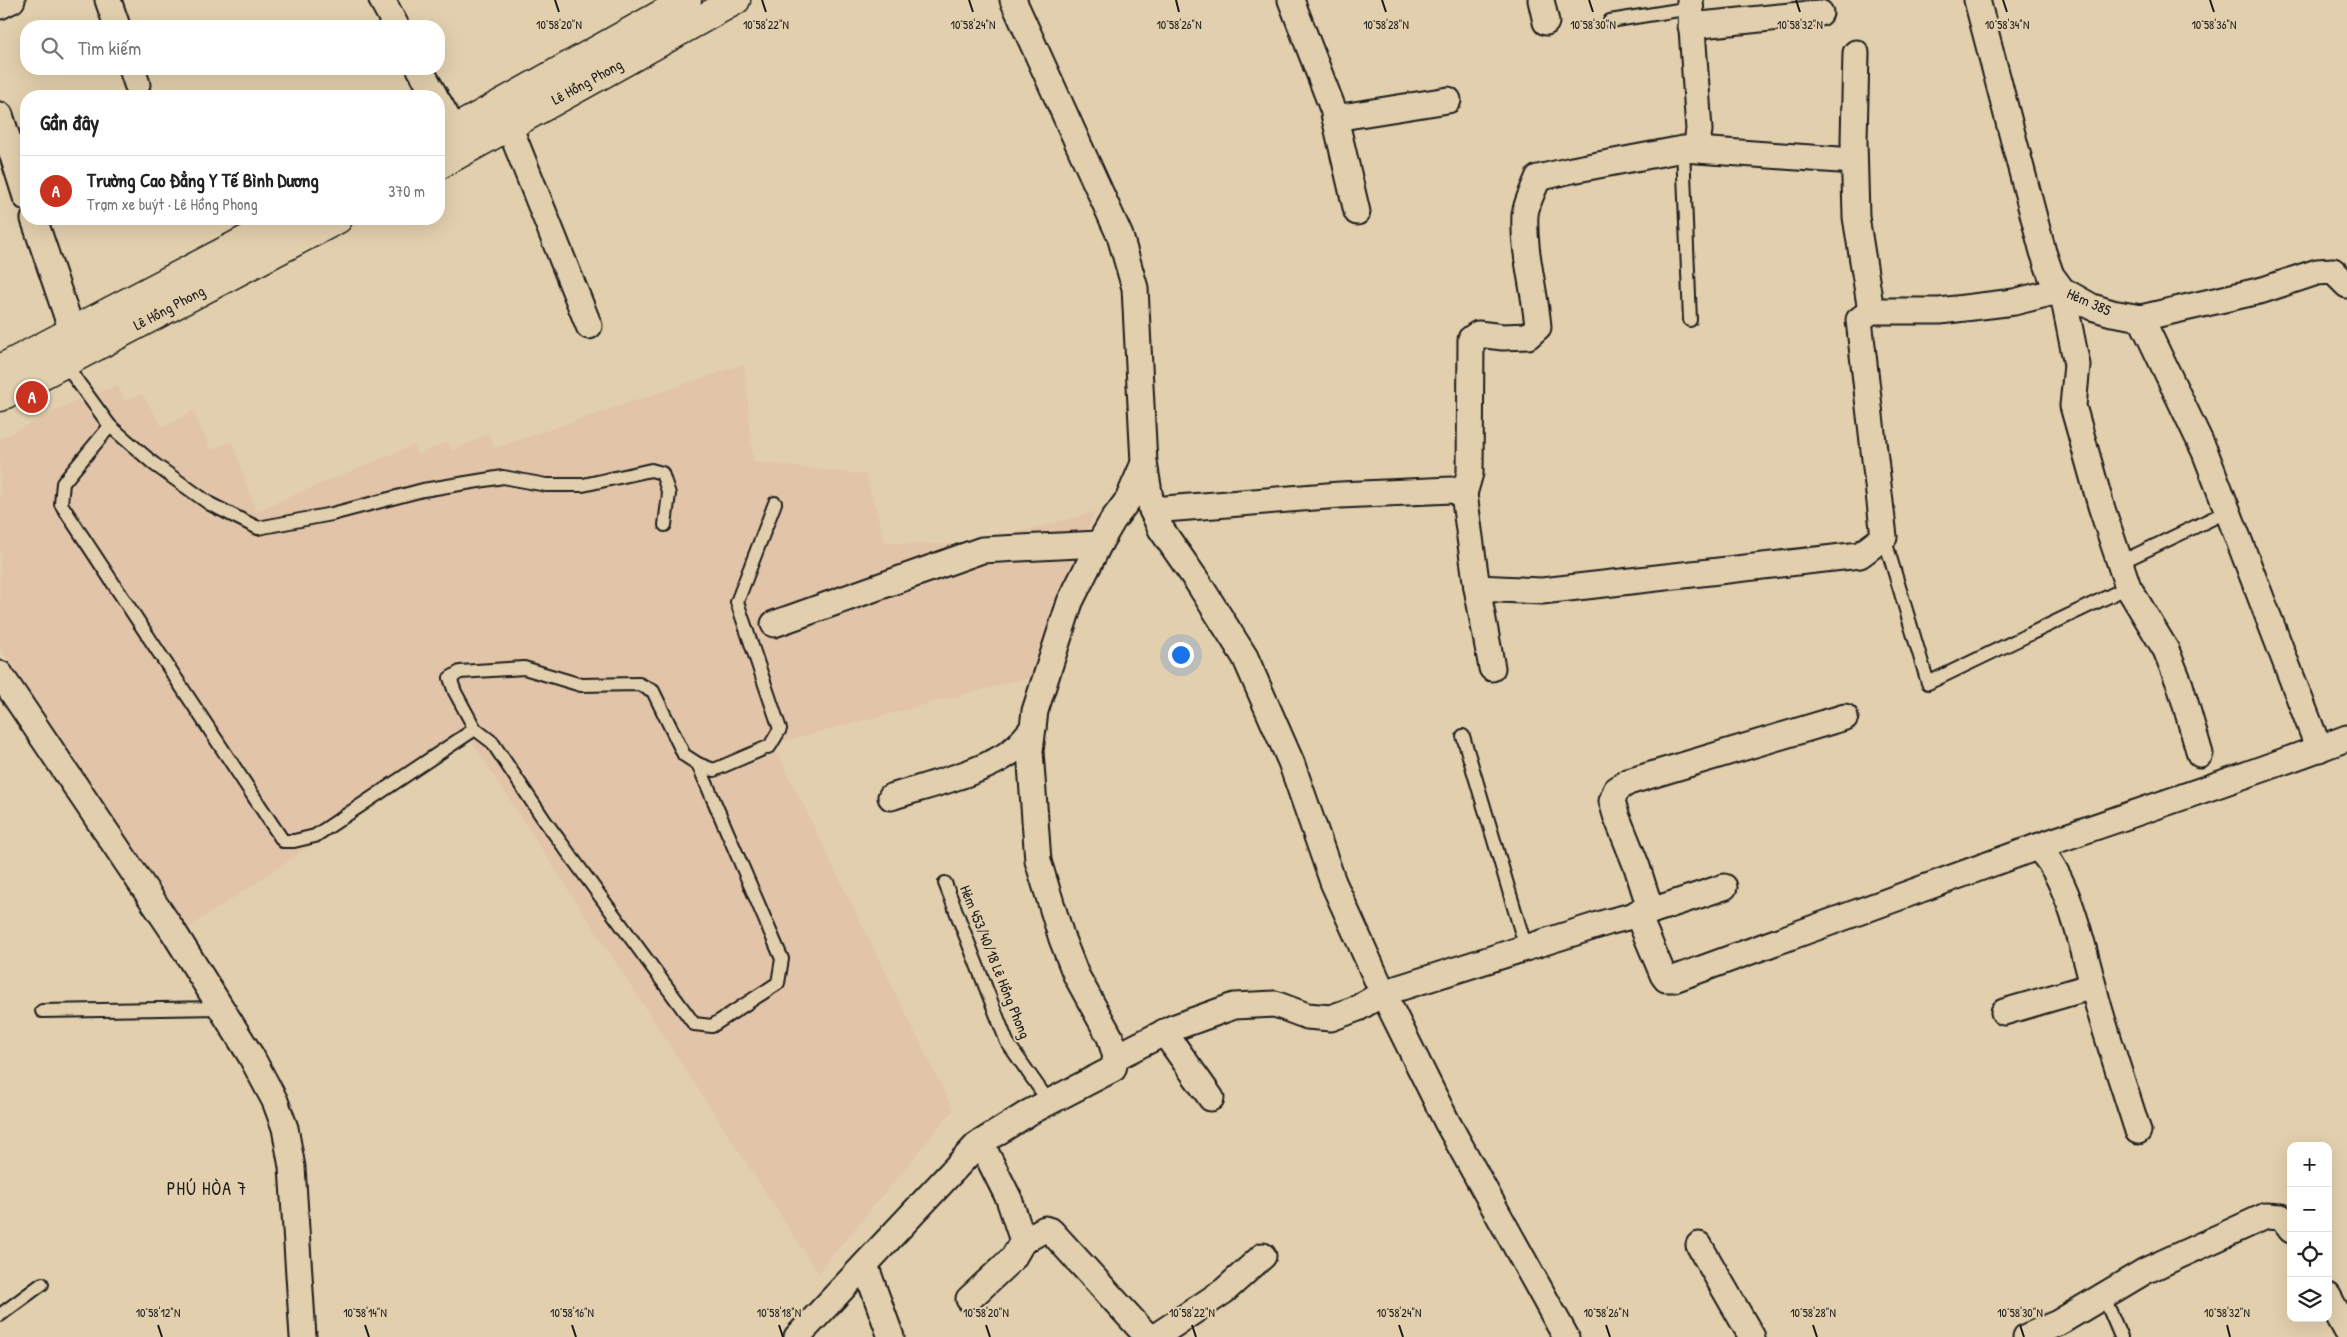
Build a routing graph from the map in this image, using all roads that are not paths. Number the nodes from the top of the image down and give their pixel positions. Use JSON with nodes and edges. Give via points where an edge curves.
{"nodes":[{"id":1,"x":12,"y":0,"type":"edge"},
{"id":2,"x":108,"y":0,"type":"edge"},
{"id":3,"x":382,"y":0,"type":"edge"},
{"id":4,"x":687,"y":0,"type":"edge"},
{"id":5,"x":736,"y":0,"type":"edge"},
{"id":6,"x":1013,"y":0,"type":"edge"},
{"id":7,"x":1291,"y":0,"type":"edge"},
{"id":8,"x":1977,"y":0,"type":"edge"},
{"id":9,"x":0,"y":6,"type":"edge"},
{"id":10,"x":1691,"y":11,"type":"edge"},
{"id":11,"x":1820,"y":13,"type":"dead end"},
{"id":12,"x":116,"y":20,"type":"edge"},
{"id":13,"x":393,"y":20,"type":"edge"},
{"id":14,"x":1610,"y":21,"type":"dead end"},
{"id":15,"x":1856,"y":53,"type":"dead end"},
{"id":16,"x":423,"y":75,"type":"edge"},
{"id":17,"x":432,"y":90,"type":"edge"},
{"id":18,"x":1448,"y":100,"type":"dead end"},
{"id":19,"x":0,"y":115,"type":"edge"},
{"id":20,"x":1335,"y":118,"type":"junction"},
{"id":21,"x":445,"y":120,"type":"edge"},
{"id":22,"x":510,"y":126,"type":"junction"},
{"id":23,"x":452,"y":140,"type":"edge"},
{"id":24,"x":1689,"y":149,"type":"junction"},
{"id":25,"x":445,"y":153,"type":"edge"},
{"id":26,"x":1854,"y":161,"type":"junction"},
{"id":27,"x":20,"y":178,"type":"edge"},
{"id":28,"x":1357,"y":212,"type":"dead end"},
{"id":29,"x":36,"y":225,"type":"edge"},
{"id":30,"x":275,"y":225,"type":"edge"},
{"id":31,"x":327,"y":225,"type":"edge"},
{"id":32,"x":2342,"y":274,"type":"edge"},
{"id":33,"x":2062,"y":290,"type":"junction"},
{"id":34,"x":1871,"y":311,"type":"junction"},
{"id":35,"x":2141,"y":318,"type":"junction"},
{"id":36,"x":1690,"y":320,"type":"dead end"},
{"id":37,"x":589,"y":326,"type":"dead end"},
{"id":38,"x":72,"y":331,"type":"junction"},
{"id":39,"x":64,"y":363,"type":"junction"},
{"id":40,"x":0,"y":368,"type":"edge"},
{"id":41,"x":0,"y":396,"type":"edge"},
{"id":42,"x":110,"y":426,"type":"junction"},
{"id":43,"x":1144,"y":463,"type":"junction"},
{"id":44,"x":1464,"y":494,"type":"junction"},
{"id":45,"x":775,"y":503,"type":"dead end"},
{"id":46,"x":1152,"y":510,"type":"junction"},
{"id":47,"x":2228,"y":511,"type":"junction"},
{"id":48,"x":665,"y":525,"type":"dead end"},
{"id":49,"x":1884,"y":537,"type":"junction"},
{"id":50,"x":1099,"y":544,"type":"junction"},
{"id":51,"x":2118,"y":563,"type":"junction"},
{"id":52,"x":2128,"y":587,"type":"junction"},
{"id":53,"x":1477,"y":588,"type":"junction"},
{"id":54,"x":774,"y":624,"type":"dead end"},
{"id":55,"x":1492,"y":668,"type":"dead end"},
{"id":56,"x":0,"y":674,"type":"edge"},
{"id":57,"x":1845,"y":717,"type":"dead end"},
{"id":58,"x":1033,"y":728,"type":"junction"},
{"id":59,"x":475,"y":730,"type":"junction"},
{"id":60,"x":1464,"y":736,"type":"dead end"},
{"id":61,"x":2347,"y":738,"type":"edge"},
{"id":62,"x":2319,"y":749,"type":"junction"},
{"id":63,"x":2200,"y":754,"type":"dead end"},
{"id":64,"x":698,"y":764,"type":"junction"},
{"id":65,"x":891,"y":797,"type":"dead end"},
{"id":66,"x":2037,"y":847,"type":"junction"},
{"id":67,"x":945,"y":883,"type":"dead end"},
{"id":68,"x":1724,"y":887,"type":"dead end"},
{"id":69,"x":1644,"y":912,"type":"junction"},
{"id":70,"x":1526,"y":948,"type":"junction"},
{"id":71,"x":2093,"y":986,"type":"junction"},
{"id":72,"x":1383,"y":993,"type":"junction"},
{"id":73,"x":220,"y":1008,"type":"junction"},
{"id":74,"x":42,"y":1011,"type":"dead end"},
{"id":75,"x":2004,"y":1012,"type":"dead end"},
{"id":76,"x":1164,"y":1032,"type":"junction"},
{"id":77,"x":1116,"y":1057,"type":"junction"},
{"id":78,"x":1211,"y":1098,"type":"dead end"},
{"id":79,"x":1050,"y":1102,"type":"junction"},
{"id":80,"x":2138,"y":1131,"type":"dead end"},
{"id":81,"x":981,"y":1143,"type":"junction"},
{"id":82,"x":2287,"y":1225,"type":"edge"},
{"id":83,"x":1023,"y":1241,"type":"junction"},
{"id":84,"x":1698,"y":1245,"type":"dead end"},
{"id":85,"x":1263,"y":1256,"type":"dead end"},
{"id":86,"x":864,"y":1266,"type":"junction"},
{"id":87,"x":42,"y":1284,"type":"dead end"},
{"id":88,"x":2104,"y":1297,"type":"junction"},
{"id":89,"x":969,"y":1299,"type":"dead end"},
{"id":90,"x":2332,"y":1302,"type":"edge"},
{"id":91,"x":0,"y":1315,"type":"edge"},
{"id":92,"x":2345,"y":1323,"type":"edge"},
{"id":93,"x":806,"y":1333,"type":"edge"},
{"id":94,"x":303,"y":1337,"type":"edge"},
{"id":95,"x":892,"y":1337,"type":"edge"},
{"id":96,"x":1148,"y":1337,"type":"edge"},
{"id":97,"x":1155,"y":1337,"type":"edge"},
{"id":98,"x":1566,"y":1337,"type":"edge"},
{"id":99,"x":1752,"y":1337,"type":"edge"},
{"id":100,"x":2026,"y":1337,"type":"edge"},
{"id":101,"x":2121,"y":1337,"type":"edge"}],
"edges":[{"from":1,"to":9,"type":"street"},
{"from":2,"to":12,"type":"street"},
{"from":3,"to":13,"type":"street"},
{"from":4,"to":23,"type":"street","name":"Lê Hồng Phong"},
{"from":5,"to":22,"type":"street","name":"Lê Hồng Phong"},
{"from":6,"to":43,"type":"street","via":[[1120,236],[1129,265],[1136,299]]},
{"from":7,"to":20,"type":"street"},
{"from":8,"to":33,"type":"street","name":"Hẻm 385","via":[[2043,252],[2051,275]]},
{"from":10,"to":11,"type":"street"},
{"from":10,"to":14,"type":"lane"},
{"from":10,"to":24,"type":"street","via":[[1699,130]]},
{"from":15,"to":26,"type":"street"},
{"from":16,"to":17,"type":"street"},
{"from":18,"to":20,"type":"street"},
{"from":19,"to":27,"type":"street"},
{"from":20,"to":28,"type":"street"},
{"from":21,"to":23,"type":"street"},
{"from":22,"to":23,"type":"street","name":"Lê Hồng Phong"},
{"from":22,"to":37,"type":"street"},
{"from":23,"to":25,"type":"street","name":"Lê Hồng Phong"},
{"from":24,"to":26,"type":"street"},
{"from":24,"to":36,"type":"lane"},
{"from":24,"to":44,"type":"street","via":[[1538,178],[1525,213],[1526,244],[1538,327],[1528,336],[1478,334],[1471,339],[1470,473]]},
{"from":26,"to":34,"type":"street","via":[[1856,216]]},
{"from":29,"to":38,"type":"street"},
{"from":30,"to":38,"type":"street","name":"Lê Hồng Phong"},
{"from":31,"to":39,"type":"street","name":"Lê Hồng Phong"},
{"from":32,"to":35,"type":"street","name":"Hẻm 385","via":[[2317,272],[2263,290]]},
{"from":33,"to":34,"type":"street","via":[[2014,302],[1940,311]]},
{"from":33,"to":35,"type":"street","name":"Hẻm 385","via":[[2092,307]]},
{"from":33,"to":51,"type":"street","via":[[2077,365],[2073,406]]},
{"from":34,"to":49,"type":"street","via":[[1859,320]]},
{"from":35,"to":47,"type":"street","via":[[2205,452]]},
{"from":38,"to":40,"type":"street","name":"Lê Hồng Phong"},
{"from":39,"to":41,"type":"street","name":"Lê Hồng Phong"},
{"from":39,"to":42,"type":"lane"},
{"from":42,"to":48,"type":"lane","via":[[154,464],[210,504],[258,528],[332,514],[423,490],[503,477],[546,484],[583,485],[651,470],[662,473],[669,494]]},
{"from":42,"to":59,"type":"lane","via":[[63,483],[61,504],[282,841],[315,836]]},
{"from":43,"to":46,"type":"street"},
{"from":43,"to":50,"type":"street","via":[[1128,500]]},
{"from":44,"to":46,"type":"street","via":[[1452,490],[1368,494]]},
{"from":44,"to":53,"type":"street"},
{"from":45,"to":64,"type":"lane","via":[[737,602],[780,729],[770,746],[754,753],[714,770]]},
{"from":46,"to":72,"type":"street","via":[[1161,529],[1245,657],[1291,762],[1333,882]]},
{"from":47,"to":51,"type":"lane"},
{"from":47,"to":62,"type":"street"},
{"from":49,"to":52,"type":"lane","via":[[1928,683]]},
{"from":49,"to":53,"type":"street","via":[[1860,555],[1542,590]]},
{"from":50,"to":54,"type":"street","via":[[982,550]]},
{"from":50,"to":58,"type":"street","via":[[1064,618],[1035,711]]},
{"from":51,"to":52,"type":"street"},
{"from":52,"to":63,"type":"street","via":[[2166,650]]},
{"from":53,"to":55,"type":"street"},
{"from":56,"to":73,"type":"street","via":[[173,931]]},
{"from":57,"to":69,"type":"street","via":[[1628,782],[1616,790],[1612,801],[1637,867]]},
{"from":58,"to":65,"type":"street","via":[[1004,757]]},
{"from":58,"to":77,"type":"street","via":[[1030,751],[1038,861],[1062,939],[1076,974],[1110,1037]]},
{"from":59,"to":64,"type":"lane","via":[[450,678],[460,672],[524,668],[581,685],[639,684],[653,691],[684,754]]},
{"from":59,"to":64,"type":"lane","via":[[492,742],[545,821],[694,1024],[712,1026],[778,983],[782,959]]},
{"from":60,"to":70,"type":"lane"},
{"from":61,"to":62,"type":"street"},
{"from":62,"to":66,"type":"street"},
{"from":66,"to":69,"type":"street","via":[[1674,979],[1666,979],[1663,975]]},
{"from":66,"to":71,"type":"street","via":[[2048,857],[2072,912]]},
{"from":67,"to":79,"type":"lane","name":"Hẻm 453/40/18 Lê Hồng Phong","via":[[1007,1042]]},
{"from":68,"to":69,"type":"street"},
{"from":69,"to":70,"type":"street"},
{"from":70,"to":72,"type":"street"},
{"from":71,"to":75,"type":"street"},
{"from":71,"to":80,"type":"street"},
{"from":72,"to":76,"type":"street","via":[[1358,1008],[1330,1018],[1306,1016],[1275,1004],[1234,1006]]},
{"from":72,"to":98,"type":"street","via":[[1447,1122]]},
{"from":73,"to":74,"type":"lane"},
{"from":73,"to":94,"type":"street","via":[[264,1079],[285,1128],[292,1167]]},
{"from":76,"to":77,"type":"street"},
{"from":76,"to":78,"type":"street"},
{"from":77,"to":79,"type":"street","via":[[1114,1069]]},
{"from":79,"to":81,"type":"street"},
{"from":81,"to":83,"type":"street","via":[[1009,1199]]},
{"from":81,"to":86,"type":"street"},
{"from":82,"to":88,"type":"street","via":[[2281,1217],[2266,1216],[2146,1271]]},
{"from":83,"to":89,"type":"street","via":[[1013,1258]]},
{"from":83,"to":96,"type":"street","via":[[1045,1229],[1051,1231]]},
{"from":84,"to":99,"type":"street"},
{"from":85,"to":97,"type":"street","via":[[1224,1291]]},
{"from":86,"to":93,"type":"street"},
{"from":86,"to":95,"type":"street"},
{"from":87,"to":91,"type":"lane"},
{"from":88,"to":100,"type":"street"},
{"from":88,"to":101,"type":"lane"},
{"from":90,"to":92,"type":"street"}]}
